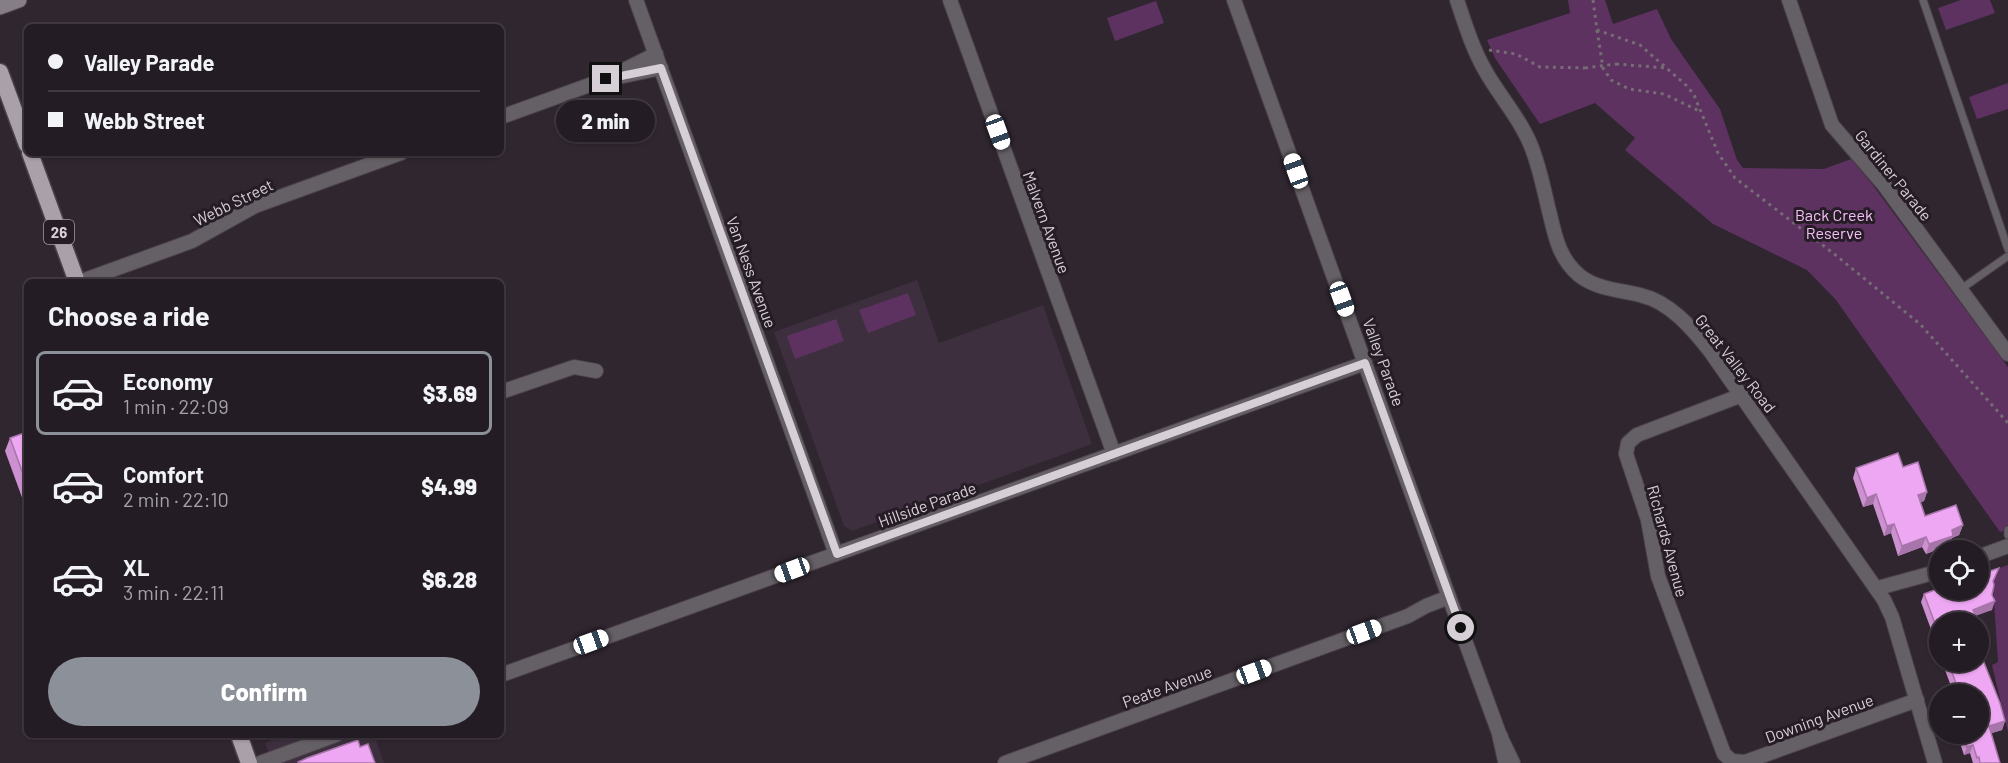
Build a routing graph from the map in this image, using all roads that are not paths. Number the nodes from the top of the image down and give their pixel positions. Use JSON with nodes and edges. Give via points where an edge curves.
{"nodes":[{"id":1,"x":19,"y":0,"type":"edge"},
{"id":2,"x":636,"y":0,"type":"edge"},
{"id":3,"x":950,"y":0,"type":"edge"},
{"id":4,"x":1234,"y":0,"type":"edge"},
{"id":5,"x":1456,"y":0,"type":"edge"},
{"id":6,"x":1789,"y":0,"type":"edge"},
{"id":7,"x":1923,"y":0,"type":"edge"},
{"id":8,"x":0,"y":7,"type":"edge"},
{"id":9,"x":656,"y":54,"type":"junction"},
{"id":10,"x":661,"y":68,"type":"junction"},
{"id":11,"x":0,"y":72,"type":"edge"},
{"id":12,"x":606,"y":79,"type":"junction"},
{"id":13,"x":504,"y":116,"type":"edge"},
{"id":14,"x":24,"y":137,"type":"edge"},
{"id":15,"x":31,"y":156,"type":"edge"},
{"id":16,"x":393,"y":156,"type":"edge"},
{"id":17,"x":2008,"y":249,"type":"edge"},
{"id":18,"x":2008,"y":256,"type":"edge"},
{"id":19,"x":77,"y":279,"type":"edge"},
{"id":20,"x":86,"y":279,"type":"edge"},
{"id":21,"x":1960,"y":289,"type":"junction"},
{"id":22,"x":2008,"y":354,"type":"edge"},
{"id":23,"x":1365,"y":363,"type":"junction"},
{"id":24,"x":596,"y":371,"type":"dead end"},
{"id":25,"x":504,"y":391,"type":"edge"},
{"id":26,"x":1742,"y":395,"type":"junction"},
{"id":27,"x":1114,"y":454,"type":"junction"},
{"id":28,"x":2008,"y":530,"type":"edge"},
{"id":29,"x":2008,"y":536,"type":"edge"},
{"id":30,"x":2008,"y":546,"type":"edge"},
{"id":31,"x":1989,"y":553,"type":"edge"},
{"id":32,"x":837,"y":554,"type":"junction"},
{"id":33,"x":1929,"y":575,"type":"edge"},
{"id":34,"x":1881,"y":594,"type":"junction"},
{"id":35,"x":1451,"y":602,"type":"junction"},
{"id":36,"x":504,"y":674,"type":"edge"},
{"id":37,"x":1917,"y":700,"type":"junction"},
{"id":38,"x":1500,"y":736,"type":"junction"},
{"id":39,"x":240,"y":738,"type":"edge"},
{"id":40,"x":328,"y":738,"type":"edge"},
{"id":41,"x":1732,"y":761,"type":"joint"},
{"id":42,"x":249,"y":763,"type":"edge"},
{"id":43,"x":260,"y":763,"type":"edge"},
{"id":44,"x":1005,"y":763,"type":"edge"},
{"id":45,"x":1506,"y":763,"type":"edge"},
{"id":46,"x":1513,"y":763,"type":"edge"},
{"id":47,"x":1935,"y":763,"type":"edge"}],
"edges":[{"from":1,"to":8,"type":"main road"},
{"from":2,"to":9,"type":"street","name":"Van Ness Avenue"},
{"from":3,"to":27,"type":"street","name":"Malvern Avenue"},
{"from":4,"to":23,"type":"street","name":"Valley Parade"},
{"from":5,"to":26,"type":"street","name":"Great Valley Road","via":[[1485,71],[1527,136],[1555,240],[1572,268],[1587,280],[1643,296],[1671,311],[1696,333]]},
{"from":6,"to":21,"type":"street","name":"Gardiner Parade","via":[[1832,125],[1884,185]]},
{"from":7,"to":17,"type":"lane"},
{"from":9,"to":10,"type":"street","name":"Van Ness Avenue"},
{"from":9,"to":12,"type":"street"},
{"from":10,"to":12,"type":"street"},
{"from":10,"to":32,"type":"street","name":"Van Ness Avenue"},
{"from":11,"to":14,"type":"highway"},
{"from":12,"to":13,"type":"street"},
{"from":15,"to":19,"type":"highway","number":"26"},
{"from":16,"to":20,"type":"street","name":"Webb Street","via":[[255,206],[192,241]]},
{"from":18,"to":21,"type":"lane"},
{"from":21,"to":22,"type":"street","name":"Gardiner Parade"},
{"from":23,"to":27,"type":"street","name":"Hillside Parade"},
{"from":23,"to":35,"type":"street","name":"Valley Parade"},
{"from":24,"to":25,"type":"street","via":[[574,367]]},
{"from":26,"to":34,"type":"street","name":"Great Valley Road"},
{"from":26,"to":41,"type":"street","name":"Richards Avenue","via":[[1637,435],[1628,443],[1626,454],[1648,520],[1658,576],[1720,747]]},
{"from":27,"to":32,"type":"street","name":"Hillside Parade"},
{"from":28,"to":29,"type":"lane"},
{"from":30,"to":31,"type":"street"},
{"from":32,"to":36,"type":"street","name":"Hillside Parade"},
{"from":33,"to":34,"type":"street"},
{"from":34,"to":37,"type":"street","name":"Great Valley Road","via":[[1892,617]]},
{"from":35,"to":38,"type":"street","name":"Valley Parade"},
{"from":35,"to":44,"type":"street","name":"Peate Avenue","via":[[1426,606],[1408,616]]},
{"from":37,"to":41,"type":"street","name":"Downing Avenue","via":[[1745,762]]},
{"from":37,"to":47,"type":"street","name":"Great Valley Road"},
{"from":38,"to":45,"type":"street","name":"Valley Parade"},
{"from":38,"to":46,"type":"street","name":"Valley Parade"},
{"from":39,"to":42,"type":"highway"},
{"from":40,"to":43,"type":"street"}]}
